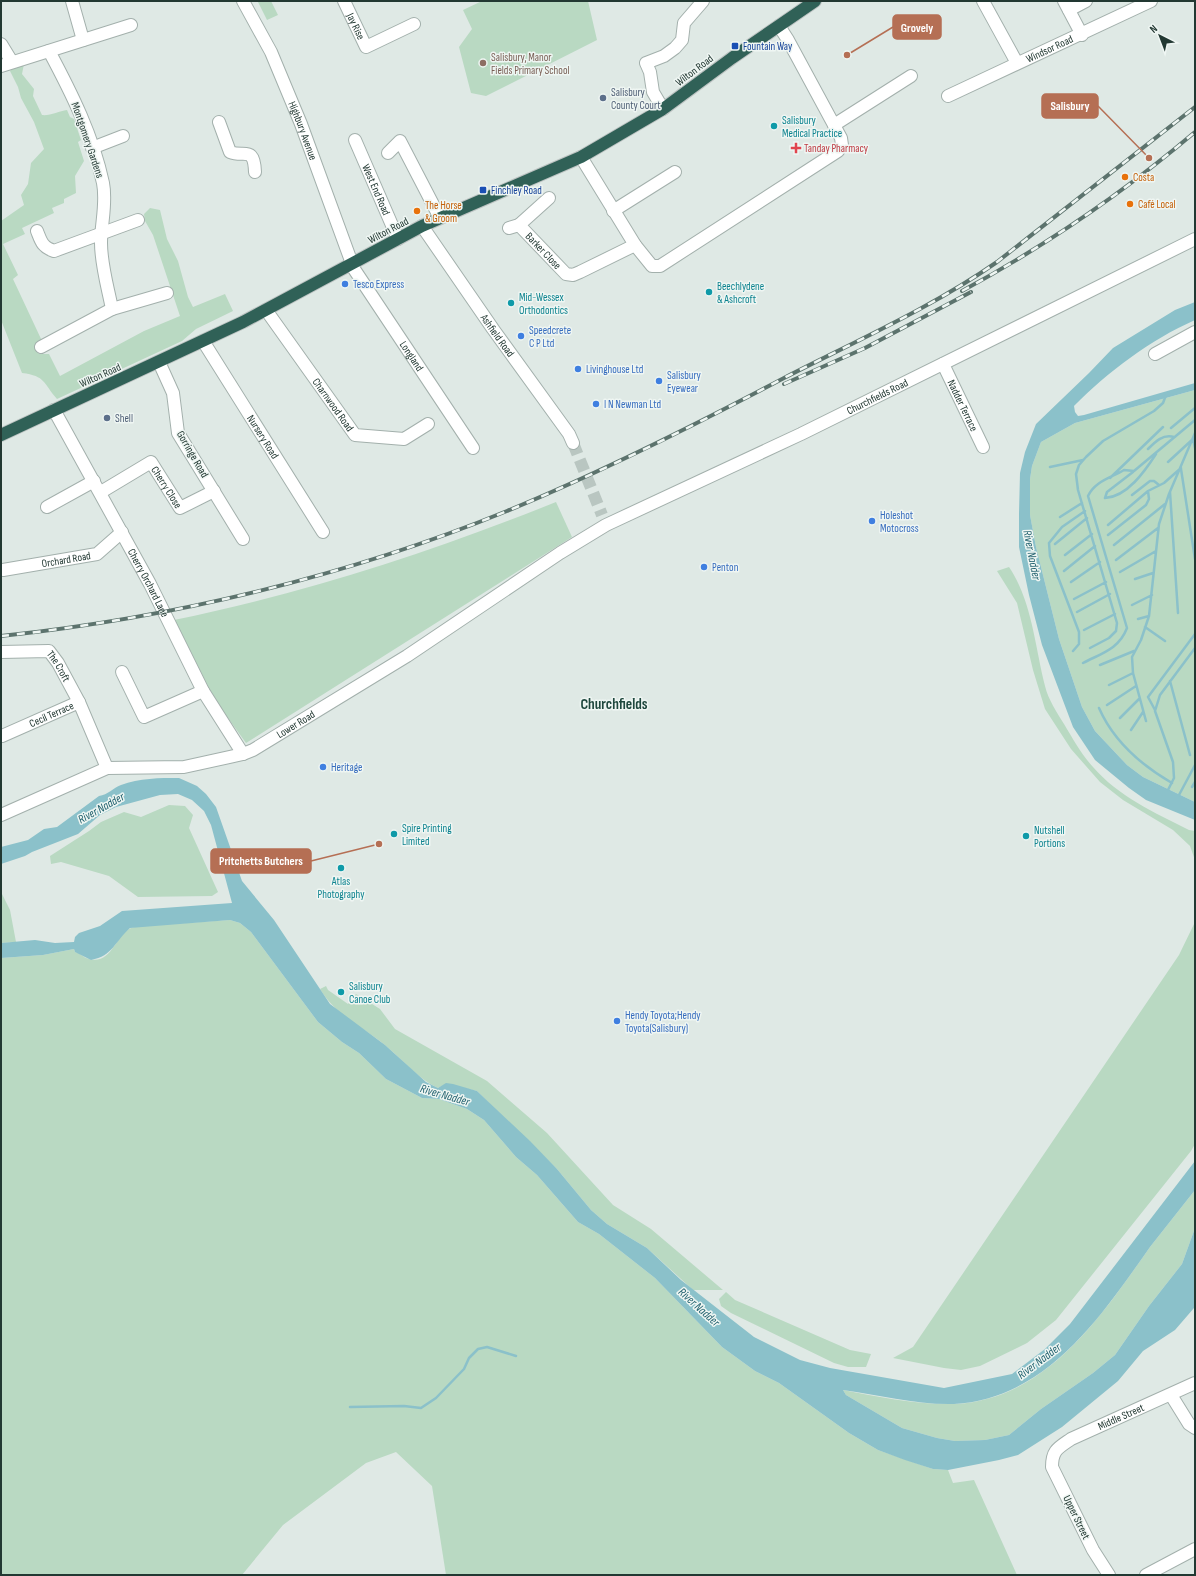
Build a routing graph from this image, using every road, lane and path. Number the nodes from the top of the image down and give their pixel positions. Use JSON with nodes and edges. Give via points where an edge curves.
{"nodes":[{"id":1,"x":72,"y":1,"type":"edge"},
{"id":2,"x":245,"y":1,"type":"edge"},
{"id":3,"x":344,"y":1,"type":"edge"},
{"id":4,"x":703,"y":1,"type":"edge"},
{"id":5,"x":815,"y":1,"type":"edge"},
{"id":6,"x":984,"y":1,"type":"edge"},
{"id":7,"x":1086,"y":1,"type":"edge"},
{"id":8,"x":1151,"y":1,"type":"edge"},
{"id":9,"x":1066,"y":6,"type":"edge"},
{"id":10,"x":414,"y":24,"type":"dead end"},
{"id":11,"x":131,"y":25,"type":"dead end"},
{"id":12,"x":778,"y":26,"type":"junction"},
{"id":13,"x":1082,"y":35,"type":"junction"},
{"id":14,"x":83,"y":40,"type":"junction"},
{"id":15,"x":1,"y":44,"type":"edge"},
{"id":16,"x":49,"y":51,"type":"junction"},
{"id":17,"x":1017,"y":63,"type":"junction"},
{"id":18,"x":6,"y":64,"type":"edge"},
{"id":19,"x":912,"y":76,"type":"dead end"},
{"id":20,"x":948,"y":96,"type":"dead end"},
{"id":21,"x":663,"y":109,"type":"junction"},
{"id":22,"x":219,"y":122,"type":"dead end"},
{"id":23,"x":834,"y":125,"type":"junction"},
{"id":24,"x":123,"y":136,"type":"dead end"},
{"id":25,"x":355,"y":140,"type":"dead end"},
{"id":26,"x":92,"y":148,"type":"junction"},
{"id":27,"x":388,"y":153,"type":"dead end"},
{"id":28,"x":581,"y":158,"type":"junction"},
{"id":29,"x":255,"y":172,"type":"dead end"},
{"id":30,"x":675,"y":172,"type":"dead end"},
{"id":31,"x":549,"y":198,"type":"dead end"},
{"id":32,"x":613,"y":211,"type":"junction"},
{"id":33,"x":440,"y":218,"type":"junction"},
{"id":34,"x":138,"y":220,"type":"dead end"},
{"id":35,"x":422,"y":226,"type":"junction"},
{"id":36,"x":37,"y":231,"type":"dead end"},
{"id":37,"x":101,"y":235,"type":"junction"},
{"id":38,"x":398,"y":238,"type":"junction"},
{"id":39,"x":1195,"y":239,"type":"edge"},
{"id":40,"x":635,"y":245,"type":"junction"},
{"id":41,"x":352,"y":264,"type":"junction"},
{"id":42,"x":168,"y":293,"type":"dead end"},
{"id":43,"x":112,"y":309,"type":"junction"},
{"id":44,"x":266,"y":310,"type":"junction"},
{"id":45,"x":1195,"y":332,"type":"edge"},
{"id":46,"x":203,"y":340,"type":"junction"},
{"id":47,"x":41,"y":348,"type":"dead end"},
{"id":48,"x":1155,"y":354,"type":"dead end"},
{"id":49,"x":159,"y":362,"type":"junction"},
{"id":50,"x":943,"y":364,"type":"junction"},
{"id":51,"x":54,"y":410,"type":"junction"},
{"id":52,"x":428,"y":424,"type":"dead end"},
{"id":53,"x":1,"y":435,"type":"edge"},
{"id":54,"x":573,"y":443,"type":"tunnel mouth"},
{"id":55,"x":983,"y":447,"type":"dead end"},
{"id":56,"x":472,"y":448,"type":"dead end"},
{"id":57,"x":94,"y":481,"type":"junction"},
{"id":58,"x":214,"y":491,"type":"junction"},
{"id":59,"x":100,"y":492,"type":"junction"},
{"id":60,"x":47,"y":507,"type":"dead end"},
{"id":61,"x":122,"y":532,"type":"junction"},
{"id":62,"x":323,"y":532,"type":"dead end"},
{"id":63,"x":243,"y":539,"type":"dead end"},
{"id":64,"x":560,"y":553,"type":"joint"},
{"id":65,"x":3,"y":570,"type":"dead end"},
{"id":66,"x":1,"y":652,"type":"edge"},
{"id":67,"x":122,"y":672,"type":"dead end"},
{"id":68,"x":203,"y":691,"type":"junction"},
{"id":69,"x":79,"y":702,"type":"junction"},
{"id":70,"x":2,"y":736,"type":"dead end"},
{"id":71,"x":243,"y":754,"type":"junction"},
{"id":72,"x":107,"y":768,"type":"junction"},
{"id":73,"x":1,"y":815,"type":"edge"},
{"id":74,"x":1195,"y":1384,"type":"edge"},
{"id":75,"x":1170,"y":1395,"type":"junction"},
{"id":76,"x":1195,"y":1428,"type":"edge"},
{"id":77,"x":1052,"y":1456,"type":"joint"},
{"id":78,"x":1195,"y":1550,"type":"edge"},
{"id":79,"x":1109,"y":1575,"type":"edge"},
{"id":80,"x":1146,"y":1575,"type":"edge"}],
"edges":[{"from":1,"to":14,"type":"street"},
{"from":2,"to":41,"type":"street","name":"Highbury Avenue","via":[[271,52],[301,124]]},
{"from":3,"to":10,"type":"street","name":"Jay Rise","via":[[366,47]]},
{"from":4,"to":21,"type":"street","via":[[684,23],[682,40],[675,48],[664,56],[646,62],[654,92]]},
{"from":5,"to":12,"type":"highway","name":"Wilton Road"},
{"from":6,"to":17,"type":"street"},
{"from":7,"to":9,"type":"street"},
{"from":8,"to":13,"type":"street","name":"Windsor Road"},
{"from":9,"to":13,"type":"street"},
{"from":11,"to":14,"type":"street"},
{"from":12,"to":21,"type":"highway","name":"Wilton Road"},
{"from":12,"to":23,"type":"street"},
{"from":13,"to":17,"type":"street","name":"Windsor Road"},
{"from":14,"to":16,"type":"street"},
{"from":15,"to":18,"type":"street"},
{"from":16,"to":18,"type":"street"},
{"from":16,"to":26,"type":"street","name":"Montgomery Gardens","via":[[71,91]]},
{"from":17,"to":20,"type":"street","name":"Windsor Road"},
{"from":19,"to":23,"type":"street"},
{"from":21,"to":28,"type":"highway","name":"Wilton Road"},
{"from":22,"to":29,"type":"street","via":[[230,152],[243,152],[249,155],[255,162]]},
{"from":23,"to":40,"type":"street","via":[[842,138],[842,145],[838,151],[660,266],[652,266]]},
{"from":24,"to":26,"type":"street"},
{"from":25,"to":38,"type":"street","name":"West End Road"},
{"from":26,"to":37,"type":"street","name":"Montgomery Gardens","via":[[103,183]]},
{"from":27,"to":33,"type":"street","via":[[400,141]]},
{"from":28,"to":32,"type":"street"},
{"from":28,"to":33,"type":"highway","name":"Wilton Road"},
{"from":30,"to":32,"type":"street"},
{"from":31,"to":40,"type":"street","name":"Barker Close","via":[[514,227],[566,274],[573,275]]},
{"from":32,"to":40,"type":"street"},
{"from":33,"to":35,"type":"highway","name":"Wilton Road"},
{"from":34,"to":37,"type":"street"},
{"from":35,"to":38,"type":"highway","name":"Wilton Road"},
{"from":35,"to":54,"type":"street","name":"Ashfield Road"},
{"from":36,"to":37,"type":"street","via":[[47,249],[54,251]]},
{"from":37,"to":43,"type":"street","name":"Montgomery Gardens","via":[[104,270]]},
{"from":38,"to":41,"type":"highway","name":"Wilton Road"},
{"from":39,"to":50,"type":"street","name":"Churchfields Road"},
{"from":41,"to":44,"type":"highway","name":"Wilton Road"},
{"from":41,"to":56,"type":"street","name":"Longland"},
{"from":42,"to":43,"type":"street"},
{"from":43,"to":47,"type":"street"},
{"from":44,"to":46,"type":"highway","name":"Wilton Road"},
{"from":44,"to":52,"type":"street","name":"Charnwood Road","via":[[355,435],[404,439]]},
{"from":45,"to":48,"type":"street"},
{"from":46,"to":49,"type":"highway","name":"Wilton Road"},
{"from":46,"to":62,"type":"street","name":"Nursery Road"},
{"from":49,"to":51,"type":"highway","name":"Wilton Road"},
{"from":49,"to":58,"type":"street","name":"Gorringe Road","via":[[173,393],[178,433]]},
{"from":50,"to":55,"type":"street","name":"Nadder Terrace"},
{"from":50,"to":64,"type":"street","name":"Churchfields Road","via":[[763,453],[604,520]]},
{"from":51,"to":53,"type":"highway","name":"Wilton Road"},
{"from":51,"to":57,"type":"street","name":"Cherry Orchard Lane"},
{"from":57,"to":59,"type":"street","name":"Cherry Orchard Lane"},
{"from":57,"to":60,"type":"street"},
{"from":58,"to":59,"type":"street","name":"Cherry Close","via":[[180,508],[151,462]]},
{"from":58,"to":63,"type":"street","name":"Gorringe Road"},
{"from":59,"to":61,"type":"street","name":"Cherry Orchard Lane"},
{"from":61,"to":65,"type":"street","name":"Orchard Road","via":[[97,554]]},
{"from":61,"to":68,"type":"street","name":"Cherry Orchard Lane"},
{"from":64,"to":71,"type":"street","name":"Lower Road","via":[[407,656],[254,750]]},
{"from":66,"to":69,"type":"street","name":"The Croft","via":[[49,651]]},
{"from":67,"to":68,"type":"street","via":[[144,718]]},
{"from":68,"to":71,"type":"street","name":"Cherry Orchard Lane"},
{"from":69,"to":70,"type":"street","name":"Cecil Terrace"},
{"from":69,"to":72,"type":"street","name":"Cecil Terrace"},
{"from":71,"to":72,"type":"street","name":"Lower Road","via":[[184,767]]},
{"from":72,"to":73,"type":"street","name":"Lower Road"},
{"from":74,"to":75,"type":"street","name":"Middle Street"},
{"from":75,"to":76,"type":"street","via":[[1189,1424]]},
{"from":75,"to":77,"type":"street","name":"Middle Street","via":[[1071,1439]]},
{"from":77,"to":79,"type":"street","name":"Upper Street","via":[[1052,1467],[1093,1550]]},
{"from":78,"to":80,"type":"street"}]}
